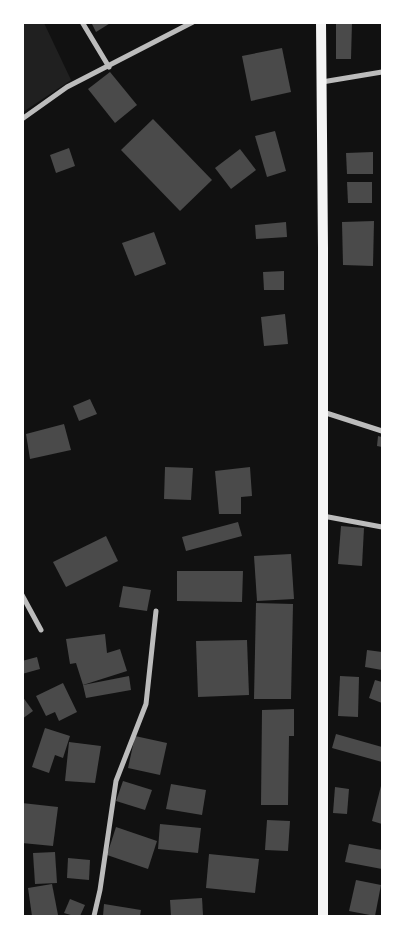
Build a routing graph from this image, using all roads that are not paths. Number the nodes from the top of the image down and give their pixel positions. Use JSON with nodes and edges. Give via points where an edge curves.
{"nodes":[{"id":1,"x":82,"y":22,"type":"edge"},
{"id":2,"x":193,"y":22,"type":"edge"},
{"id":3,"x":320,"y":22,"type":"edge"},
{"id":4,"x":109,"y":67,"type":"junction"},
{"id":5,"x":382,"y":72,"type":"edge"},
{"id":6,"x":321,"y":82,"type":"junction"},
{"id":7,"x":22,"y":119,"type":"edge"},
{"id":8,"x":323,"y":412,"type":"junction"},
{"id":9,"x":382,"y":431,"type":"edge"},
{"id":10,"x":323,"y":516,"type":"junction"},
{"id":11,"x":382,"y":528,"type":"edge"},
{"id":12,"x":22,"y":594,"type":"edge"},
{"id":13,"x":156,"y":611,"type":"dead end"},
{"id":14,"x":41,"y":630,"type":"dead end"},
{"id":15,"x":94,"y":916,"type":"edge"},
{"id":16,"x":323,"y":916,"type":"edge"}],
"edges":[{"from":1,"to":4,"type":"street"},
{"from":2,"to":4,"type":"street"},
{"from":3,"to":6,"type":"main road"},
{"from":4,"to":7,"type":"street","via":[[67,87]]},
{"from":5,"to":6,"type":"street"},
{"from":6,"to":8,"type":"main road"},
{"from":8,"to":9,"type":"street"},
{"from":8,"to":10,"type":"main road"},
{"from":10,"to":11,"type":"street"},
{"from":10,"to":16,"type":"main road"},
{"from":12,"to":14,"type":"street"},
{"from":13,"to":15,"type":"street","via":[[146,704],[116,781]]}]}
